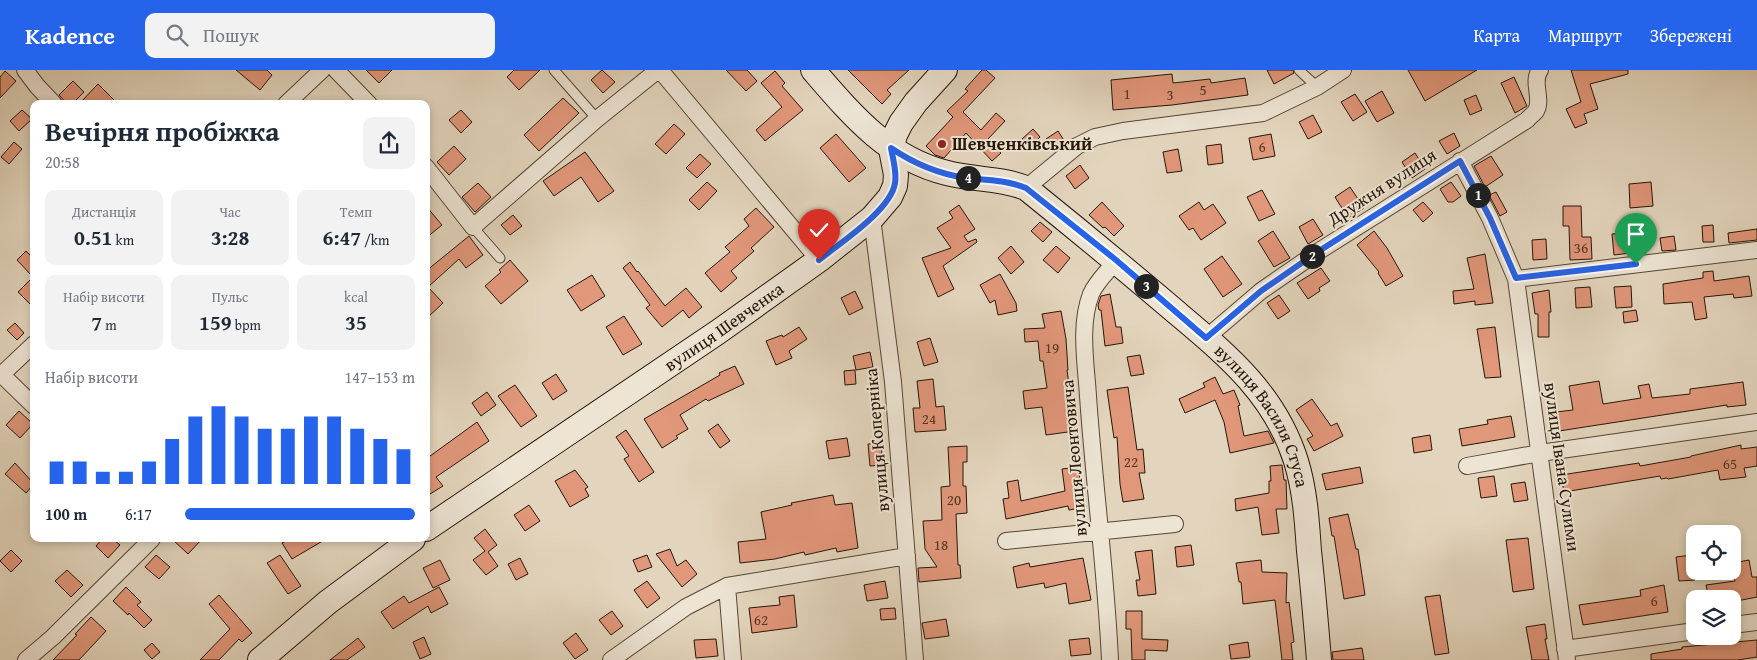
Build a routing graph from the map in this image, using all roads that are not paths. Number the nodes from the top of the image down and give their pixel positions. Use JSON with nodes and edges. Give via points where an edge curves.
{"nodes":[{"id":1,"x":25,"y":70,"type":"edge"},
{"id":2,"x":322,"y":70,"type":"edge"},
{"id":3,"x":336,"y":70,"type":"edge"},
{"id":4,"x":554,"y":70,"type":"edge"},
{"id":5,"x":659,"y":70,"type":"edge"},
{"id":6,"x":813,"y":70,"type":"edge"},
{"id":7,"x":945,"y":70,"type":"edge"},
{"id":8,"x":1299,"y":70,"type":"edge"},
{"id":9,"x":1343,"y":70,"type":"edge"},
{"id":10,"x":1540,"y":70,"type":"edge"},
{"id":11,"x":1316,"y":87,"type":"junction"},
{"id":12,"x":50,"y":100,"type":"edge"},
{"id":13,"x":290,"y":100,"type":"edge"},
{"id":14,"x":365,"y":100,"type":"edge"},
{"id":15,"x":597,"y":119,"type":"junction"},
{"id":16,"x":891,"y":148,"type":"junction"},
{"id":17,"x":1460,"y":161,"type":"junction"},
{"id":18,"x":430,"y":172,"type":"edge"},
{"id":19,"x":1026,"y":188,"type":"junction"},
{"id":20,"x":872,"y":218,"type":"junction"},
{"id":21,"x":473,"y":227,"type":"junction"},
{"id":22,"x":1757,"y":250,"type":"edge"},
{"id":23,"x":500,"y":258,"type":"dead end"},
{"id":24,"x":819,"y":260,"type":"junction"},
{"id":25,"x":1116,"y":260,"type":"junction"},
{"id":26,"x":1516,"y":278,"type":"junction"},
{"id":27,"x":1206,"y":338,"type":"junction"},
{"id":28,"x":30,"y":348,"type":"edge"},
{"id":29,"x":0,"y":374,"type":"edge"},
{"id":30,"x":30,"y":402,"type":"edge"},
{"id":31,"x":1757,"y":422,"type":"edge"},
{"id":32,"x":1540,"y":454,"type":"junction"},
{"id":33,"x":1467,"y":466,"type":"dead end"},
{"id":34,"x":1175,"y":524,"type":"dead end"},
{"id":35,"x":430,"y":526,"type":"edge"},
{"id":36,"x":1100,"y":532,"type":"junction"},
{"id":37,"x":1006,"y":540,"type":"dead end"},
{"id":38,"x":149,"y":542,"type":"edge"},
{"id":39,"x":409,"y":542,"type":"edge"},
{"id":40,"x":907,"y":556,"type":"junction"},
{"id":41,"x":727,"y":586,"type":"junction"},
{"id":42,"x":1757,"y":622,"type":"edge"},
{"id":43,"x":1741,"y":624,"type":"edge"},
{"id":44,"x":1686,"y":633,"type":"edge"},
{"id":45,"x":1566,"y":655,"type":"edge"},
{"id":46,"x":26,"y":660,"type":"edge"},
{"id":47,"x":260,"y":660,"type":"edge"},
{"id":48,"x":610,"y":660,"type":"edge"},
{"id":49,"x":733,"y":660,"type":"edge"},
{"id":50,"x":915,"y":660,"type":"edge"},
{"id":51,"x":1110,"y":660,"type":"edge"},
{"id":52,"x":1319,"y":660,"type":"edge"}],
"edges":[{"from":1,"to":12,"type":"street"},
{"from":2,"to":13,"type":"street"},
{"from":3,"to":14,"type":"street"},
{"from":4,"to":15,"type":"lane"},
{"from":5,"to":15,"type":"street"},
{"from":5,"to":24,"type":"street"},
{"from":6,"to":16,"type":"street","name":"вулиця Василя Стуса","via":[[852,114]]},
{"from":7,"to":16,"type":"street","via":[[901,123]]},
{"from":8,"to":11,"type":"lane"},
{"from":9,"to":11,"type":"street"},
{"from":10,"to":17,"type":"street","name":"Дружня вулиця","via":[[1536,79],[1536,110],[1527,120]]},
{"from":11,"to":19,"type":"street","via":[[1263,114],[1123,131],[1096,138],[1077,146]]},
{"from":15,"to":21,"type":"street"},
{"from":16,"to":19,"type":"street","name":"вулиця Василя Стуса","via":[[929,168]]},
{"from":16,"to":20,"type":"street","name":"вулиця Шевченка","via":[[895,186]]},
{"from":17,"to":26,"type":"street","name":"Дружня вулиця"},
{"from":17,"to":27,"type":"street","name":"Дружня вулиця","via":[[1261,291]]},
{"from":18,"to":21,"type":"street"},
{"from":19,"to":25,"type":"street","name":"вулиця Василя Стуса"},
{"from":20,"to":24,"type":"street","name":"вулиця Шевченка"},
{"from":20,"to":40,"type":"street","name":"вулиця Коперніка","via":[[893,382]]},
{"from":21,"to":23,"type":"lane"},
{"from":22,"to":26,"type":"street"},
{"from":24,"to":35,"type":"street","name":"вулиця Шевченка"},
{"from":25,"to":27,"type":"street","name":"вулиця Василя Стуса"},
{"from":25,"to":36,"type":"street","name":"вулиця Леонтовича","via":[[1091,294],[1086,320],[1090,419]]},
{"from":26,"to":32,"type":"street","name":"вулиця Івана Сулими"},
{"from":27,"to":52,"type":"street","name":"вулиця Василя Стуса","via":[[1259,389],[1271,406],[1297,463],[1306,512]]},
{"from":28,"to":29,"type":"street"},
{"from":29,"to":30,"type":"street"},
{"from":31,"to":32,"type":"street"},
{"from":32,"to":33,"type":"street"},
{"from":32,"to":45,"type":"street","name":"вулиця Івана Сулими"},
{"from":34,"to":36,"type":"street"},
{"from":36,"to":37,"type":"street"},
{"from":36,"to":51,"type":"street","name":"вулиця Леонтовича"},
{"from":38,"to":46,"type":"street"},
{"from":39,"to":47,"type":"street","via":[[328,602]]},
{"from":40,"to":41,"type":"street"},
{"from":40,"to":50,"type":"street","name":"вулиця Коперніка"},
{"from":41,"to":48,"type":"street","via":[[686,606]]},
{"from":41,"to":49,"type":"street"},
{"from":42,"to":43,"type":"street"},
{"from":44,"to":45,"type":"street"}]}
